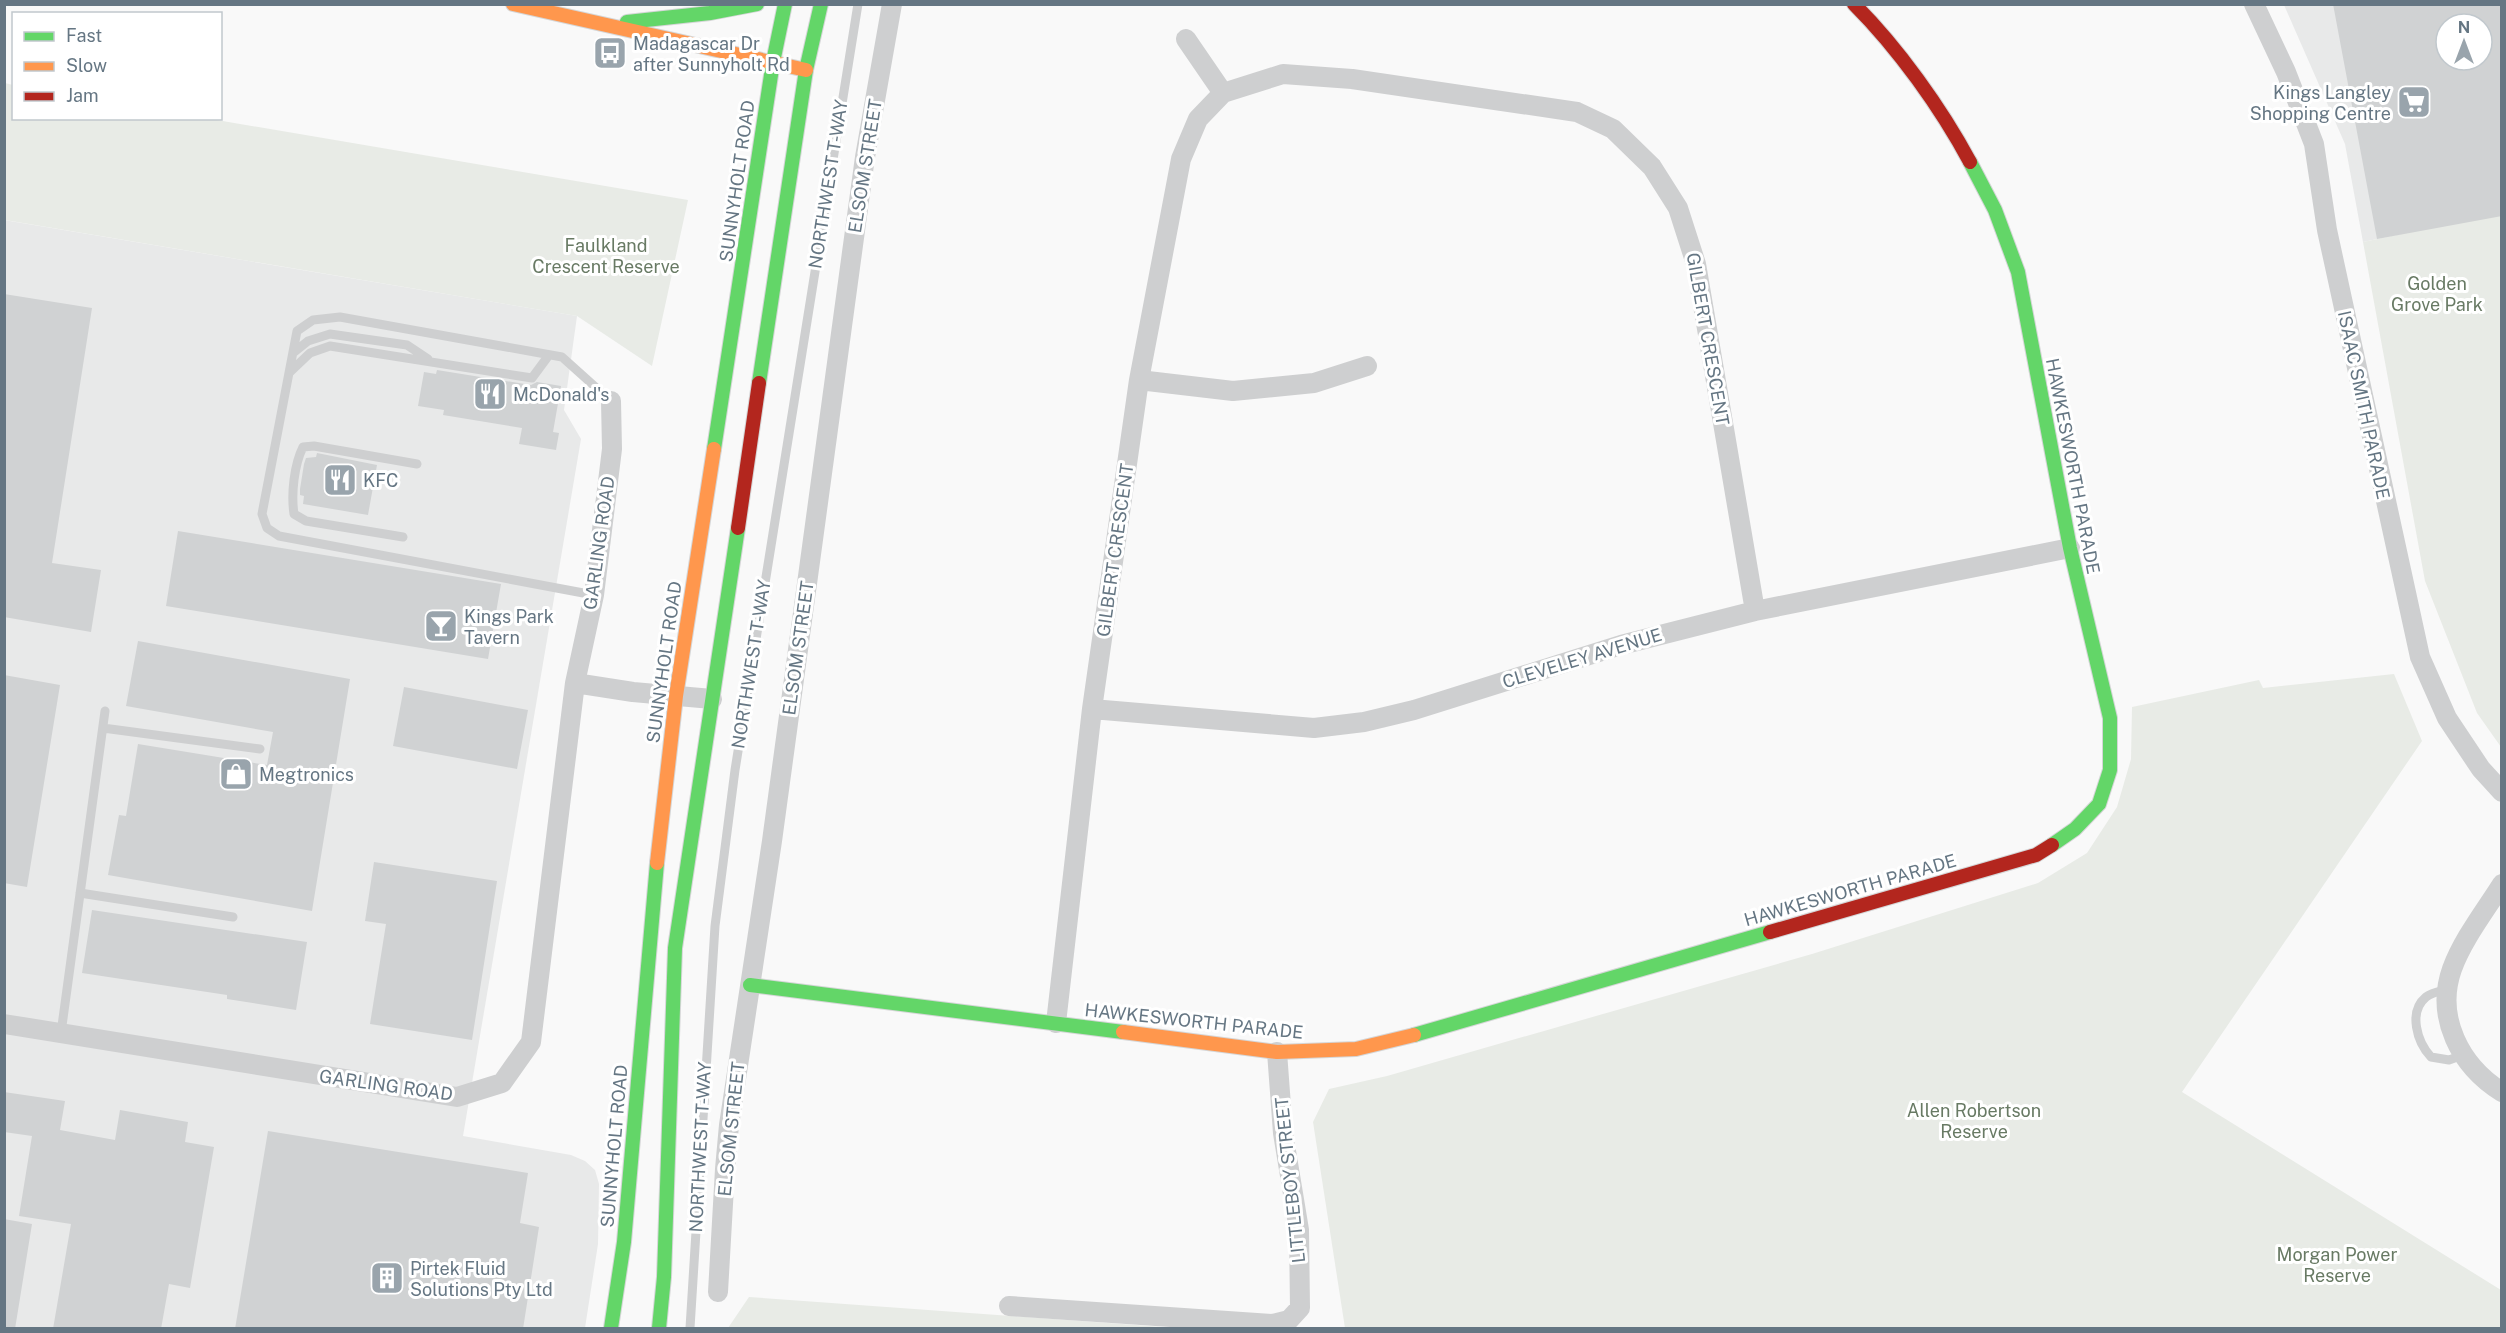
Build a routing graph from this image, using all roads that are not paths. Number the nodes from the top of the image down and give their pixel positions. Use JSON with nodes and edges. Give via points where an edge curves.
{"nodes":[{"id":1,"x":513,"y":4,"type":"edge"},
{"id":2,"x":757,"y":4,"type":"edge"},
{"id":3,"x":785,"y":4,"type":"edge"},
{"id":4,"x":821,"y":4,"type":"edge"},
{"id":5,"x":858,"y":4,"type":"edge"},
{"id":6,"x":892,"y":4,"type":"edge"},
{"id":7,"x":1854,"y":4,"type":"edge"},
{"id":8,"x":2254,"y":4,"type":"edge"},
{"id":9,"x":602,"y":24,"type":"junction"},
{"id":10,"x":1186,"y":39,"type":"dead end"},
{"id":11,"x":773,"y":62,"type":"junction"},
{"id":12,"x":806,"y":70,"type":"junction"},
{"id":13,"x":1223,"y":93,"type":"junction"},
{"id":14,"x":293,"y":353,"type":"junction"},
{"id":15,"x":549,"y":355,"type":"junction"},
{"id":16,"x":431,"y":362,"type":"junction"},
{"id":17,"x":1367,"y":366,"type":"dead end"},
{"id":18,"x":290,"y":372,"type":"junction"},
{"id":19,"x":1139,"y":380,"type":"junction"},
{"id":20,"x":610,"y":401,"type":"joint"},
{"id":21,"x":417,"y":464,"type":"dead end"},
{"id":22,"x":403,"y":537,"type":"dead end"},
{"id":23,"x":2070,"y":549,"type":"junction"},
{"id":24,"x":594,"y":595,"type":"junction"},
{"id":25,"x":1755,"y":611,"type":"junction"},
{"id":26,"x":575,"y":683,"type":"junction"},
{"id":27,"x":676,"y":696,"type":"junction"},
{"id":28,"x":712,"y":699,"type":"junction"},
{"id":29,"x":1092,"y":709,"type":"junction"},
{"id":30,"x":105,"y":711,"type":"dead end"},
{"id":31,"x":103,"y":728,"type":"junction"},
{"id":32,"x":260,"y":749,"type":"dead end"},
{"id":33,"x":2502,"y":792,"type":"edge"},
{"id":34,"x":2502,"y":884,"type":"edge"},
{"id":35,"x":80,"y":893,"type":"junction"},
{"id":36,"x":233,"y":917,"type":"dead end"},
{"id":37,"x":750,"y":986,"type":"junction"},
{"id":38,"x":2449,"y":989,"type":"junction"},
{"id":39,"x":1056,"y":1023,"type":"junction"},
{"id":40,"x":4,"y":1024,"type":"edge"},
{"id":41,"x":61,"y":1033,"type":"junction"},
{"id":42,"x":1277,"y":1052,"type":"junction"},
{"id":43,"x":2463,"y":1055,"type":"junction"},
{"id":44,"x":2502,"y":1092,"type":"edge"},
{"id":45,"x":718,"y":1292,"type":"dead end"},
{"id":46,"x":1009,"y":1306,"type":"dead end"},
{"id":47,"x":611,"y":1329,"type":"edge"},
{"id":48,"x":659,"y":1329,"type":"edge"},
{"id":49,"x":690,"y":1329,"type":"edge"}],
"edges":[{"from":1,"to":9,"type":"street"},
{"from":2,"to":9,"type":"street"},
{"from":3,"to":11,"type":"street","name":"SUNNYHOLT ROAD"},
{"from":4,"to":12,"type":"street"},
{"from":5,"to":49,"type":"lane","name":"NORTHWEST T-WAY","via":[[735,770],[715,926]]},
{"from":6,"to":37,"type":"street","name":"ELSOM STREET","via":[[865,157]]},
{"from":7,"to":23,"type":"street","name":"HAWKESWORTH PARADE","via":[[1874,24],[1950,125],[1995,210],[2018,272]]},
{"from":8,"to":33,"type":"street","name":"ISAAC SMITH PARADE","via":[[2314,144],[2327,231],[2420,657],[2447,718],[2481,769]]},
{"from":9,"to":11,"type":"street"},
{"from":10,"to":13,"type":"street"},
{"from":11,"to":12,"type":"street"},
{"from":11,"to":27,"type":"street","name":"SUNNYHOLT ROAD"},
{"from":12,"to":28,"type":"street"},
{"from":13,"to":19,"type":"street","name":"GILBERT CRESCENT","via":[[1198,119],[1181,159]]},
{"from":13,"to":25,"type":"street","name":"GILBERT CRESCENT","via":[[1283,74],[1352,79],[1577,111],[1612,129],[1652,167],[1678,208],[1696,264]]},
{"from":14,"to":15,"type":"lane","via":[[297,331],[304,324],[340,317]]},
{"from":14,"to":16,"type":"lane","via":[[308,341],[330,334],[407,345]]},
{"from":14,"to":18,"type":"lane"},
{"from":15,"to":16,"type":"lane","via":[[532,378]]},
{"from":15,"to":20,"type":"lane","via":[[562,357]]},
{"from":16,"to":18,"type":"lane","via":[[330,346],[310,353]]},
{"from":17,"to":19,"type":"street","via":[[1314,383],[1233,391]]},
{"from":18,"to":24,"type":"lane","via":[[262,514],[267,528],[279,536]]},
{"from":19,"to":29,"type":"street","name":"GILBERT CRESCENT"},
{"from":20,"to":24,"type":"street","name":"GARLING ROAD","via":[[612,449]]},
{"from":21,"to":22,"type":"lane","via":[[314,446],[303,447],[299,454],[292,501],[294,514],[306,521]]},
{"from":23,"to":25,"type":"street","name":"CLEVELEY AVENUE"},
{"from":23,"to":42,"type":"street","name":"HAWKESWORTH PARADE","via":[[2109,718],[2110,770],[2098,804],[2075,829],[2036,855],[1388,1044]]},
{"from":24,"to":26,"type":"street","name":"GARLING ROAD"},
{"from":25,"to":29,"type":"street","name":"CLEVELEY AVENUE","via":[[1621,645],[1364,722],[1314,728]]},
{"from":26,"to":27,"type":"street"},
{"from":26,"to":41,"type":"street","name":"GARLING ROAD","via":[[531,1042],[502,1083],[457,1097]]},
{"from":27,"to":28,"type":"street"},
{"from":27,"to":47,"type":"street","name":"SUNNYHOLT ROAD","via":[[651,922],[624,1242]]},
{"from":28,"to":48,"type":"street","via":[[675,948]]},
{"from":29,"to":39,"type":"street","name":"GILBERT CRESCENT"},
{"from":30,"to":31,"type":"lane"},
{"from":31,"to":32,"type":"lane"},
{"from":31,"to":35,"type":"lane"},
{"from":34,"to":38,"type":"street","via":[[2457,957]]},
{"from":35,"to":36,"type":"lane"},
{"from":35,"to":41,"type":"lane"},
{"from":37,"to":39,"type":"street","name":"HAWKESWORTH PARADE"},
{"from":37,"to":45,"type":"street","name":"ELSOM STREET","via":[[726,1158]]},
{"from":38,"to":43,"type":"street","via":[[2449,1026]]},
{"from":38,"to":43,"type":"lane","via":[[2430,994],[2420,1004],[2418,1032],[2432,1057],[2449,1060]]},
{"from":39,"to":42,"type":"street","name":"HAWKESWORTH PARADE"},
{"from":40,"to":41,"type":"street","name":"GARLING ROAD"},
{"from":42,"to":46,"type":"street","name":"LITTLEBOY STREET","via":[[1283,1133],[1299,1230],[1300,1308],[1289,1320],[1273,1324]]},
{"from":43,"to":44,"type":"street","via":[[2482,1079]]}]}
